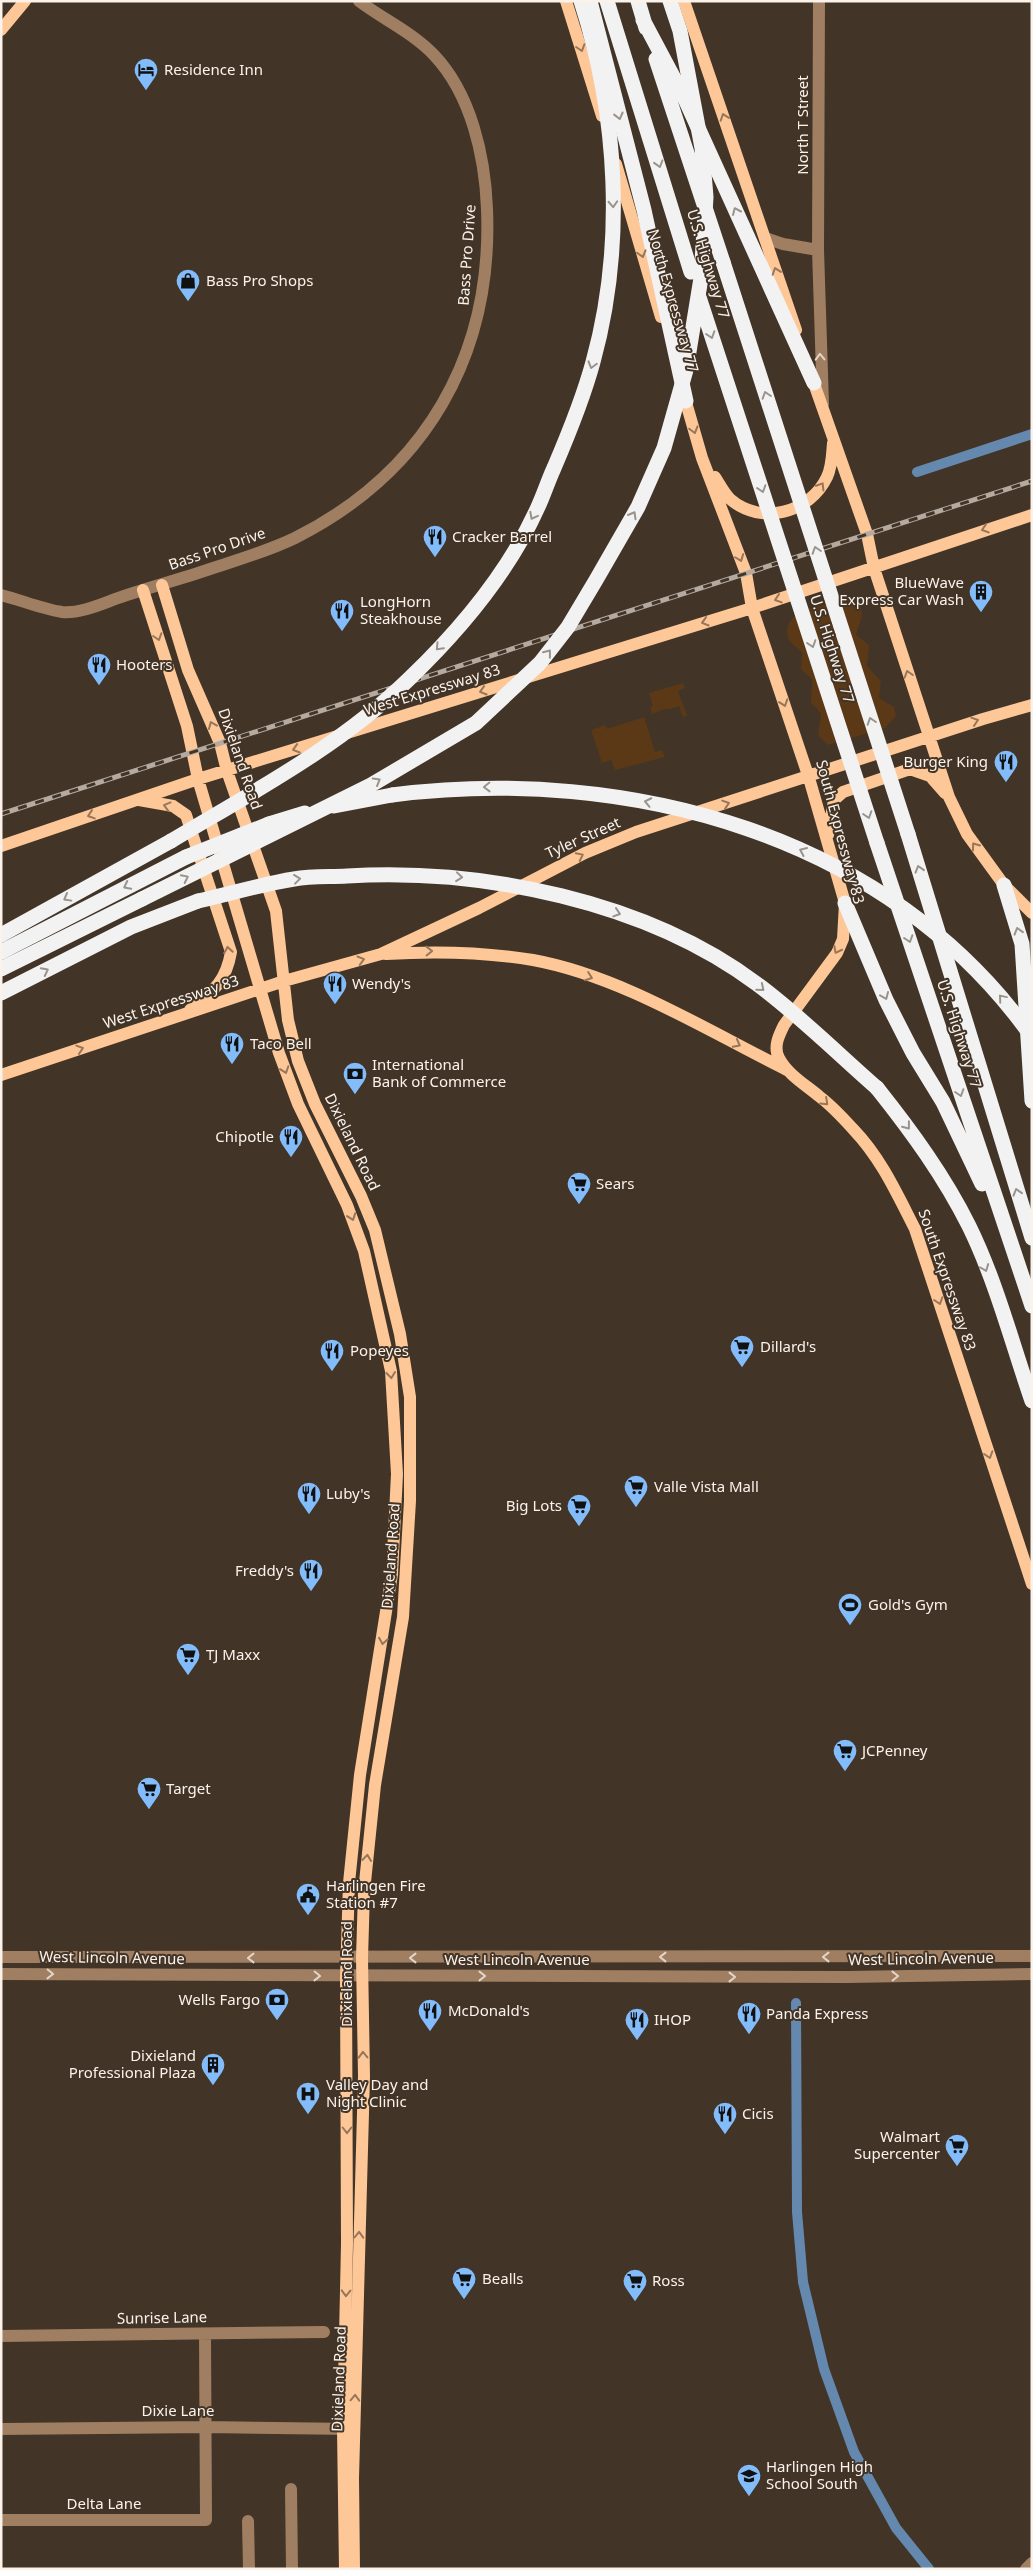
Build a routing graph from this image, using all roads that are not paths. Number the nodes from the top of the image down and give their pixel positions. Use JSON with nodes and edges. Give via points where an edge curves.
{"nodes":[{"id":1,"x":24,"y":1,"type":"edge"},
{"id":2,"x":358,"y":1,"type":"edge"},
{"id":3,"x":566,"y":1,"type":"edge"},
{"id":4,"x":581,"y":1,"type":"edge"},
{"id":5,"x":590,"y":1,"type":"edge"},
{"id":6,"x":607,"y":1,"type":"edge"},
{"id":7,"x":638,"y":1,"type":"edge"},
{"id":8,"x":670,"y":1,"type":"edge"},
{"id":9,"x":684,"y":1,"type":"edge"},
{"id":10,"x":819,"y":1,"type":"edge"},
{"id":11,"x":643,"y":20,"type":"junction"},
{"id":12,"x":1,"y":30,"type":"edge"},
{"id":13,"x":766,"y":238,"type":"junction"},
{"id":14,"x":818,"y":250,"type":"junction"},
{"id":15,"x":814,"y":383,"type":"junction"},
{"id":16,"x":686,"y":401,"type":"junction"},
{"id":17,"x":823,"y":406,"type":"junction"},
{"id":18,"x":834,"y":440,"type":"junction"},
{"id":19,"x":702,"y":458,"type":"junction"},
{"id":20,"x":1032,"y":515,"type":"edge"},
{"id":21,"x":874,"y":568,"type":"junction"},
{"id":22,"x":162,"y":585,"type":"junction"},
{"id":23,"x":143,"y":590,"type":"junction"},
{"id":24,"x":1,"y":594,"type":"edge"},
{"id":25,"x":752,"y":608,"type":"junction"},
{"id":26,"x":1032,"y":705,"type":"edge"},
{"id":27,"x":929,"y":737,"type":"junction"},
{"id":28,"x":227,"y":771,"type":"junction"},
{"id":29,"x":809,"y":778,"type":"junction"},
{"id":30,"x":198,"y":779,"type":"junction"},
{"id":31,"x":949,"y":798,"type":"junction"},
{"id":32,"x":138,"y":800,"type":"junction"},
{"id":33,"x":827,"y":840,"type":"junction"},
{"id":34,"x":1,"y":846,"type":"edge"},
{"id":35,"x":1004,"y":885,"type":"junction"},
{"id":36,"x":845,"y":903,"type":"junction"},
{"id":37,"x":1032,"y":913,"type":"edge"},
{"id":38,"x":1,"y":934,"type":"edge"},
{"id":39,"x":1,"y":952,"type":"edge"},
{"id":40,"x":381,"y":954,"type":"junction"},
{"id":41,"x":1,"y":969,"type":"edge"},
{"id":42,"x":284,"y":981,"type":"junction"},
{"id":43,"x":261,"y":989,"type":"junction"},
{"id":44,"x":1,"y":993,"type":"edge"},
{"id":45,"x":185,"y":1015,"type":"junction"},
{"id":46,"x":1032,"y":1037,"type":"edge"},
{"id":47,"x":788,"y":1071,"type":"junction"},
{"id":48,"x":1,"y":1075,"type":"edge"},
{"id":49,"x":1032,"y":1102,"type":"edge"},
{"id":50,"x":1032,"y":1238,"type":"edge"},
{"id":51,"x":1011,"y":1246,"type":"junction"},
{"id":52,"x":1032,"y":1306,"type":"edge"},
{"id":53,"x":1032,"y":1401,"type":"edge"},
{"id":54,"x":1032,"y":1584,"type":"edge"},
{"id":55,"x":1032,"y":1956,"type":"edge"},
{"id":56,"x":1,"y":1957,"type":"edge"},
{"id":57,"x":346,"y":1958,"type":"junction"},
{"id":58,"x":362,"y":1958,"type":"junction"},
{"id":59,"x":1,"y":1974,"type":"edge"},
{"id":60,"x":1032,"y":1974,"type":"edge"},
{"id":61,"x":362,"y":1976,"type":"junction"},
{"id":62,"x":346,"y":1977,"type":"junction"},
{"id":63,"x":324,"y":2332,"type":"dead end"},
{"id":64,"x":205,"y":2334,"type":"junction"},
{"id":65,"x":1,"y":2336,"type":"edge"},
{"id":66,"x":207,"y":2427,"type":"junction"},
{"id":67,"x":1,"y":2429,"type":"edge"},
{"id":68,"x":348,"y":2429,"type":"junction"},
{"id":69,"x":291,"y":2489,"type":"dead end"},
{"id":70,"x":1,"y":2520,"type":"edge"},
{"id":71,"x":248,"y":2521,"type":"dead end"},
{"id":72,"x":1032,"y":2563,"type":"edge"},
{"id":73,"x":249,"y":2569,"type":"edge"},
{"id":74,"x":292,"y":2569,"type":"edge"},
{"id":75,"x":345,"y":2569,"type":"edge"},
{"id":76,"x":354,"y":2569,"type":"edge"},
{"id":77,"x":1026,"y":2569,"type":"edge"}],
"edges":[{"from":1,"to":12,"type":"main road"},
{"from":2,"to":22,"type":"street","name":"Bass Pro Drive","via":[[404,29],[435,56],[454,81],[473,124],[486,177],[488,222],[484,285],[478,319],[467,352],[427,429],[392,470],[360,497],[293,539]]},
{"from":3,"to":16,"type":"main road","name":"North Expressway 77","one_way":true},
{"from":4,"to":38,"type":"highway","one_way":true,"bridge":true,"via":[[604,95],[614,216],[607,294],[594,360],[573,426],[518,545],[483,598],[409,679],[350,730],[171,841]]},
{"from":5,"to":16,"type":"highway","one_way":true,"via":[[644,210]]},
{"from":6,"to":51,"type":"highway","name":"U.S. Highway 77","one_way":true,"bridge":true,"via":[[691,272]]},
{"from":7,"to":11,"type":"highway","name":"U.S. Highway 77"},
{"from":41,"to":8,"type":"highway","one_way":true,"bridge":true,"via":[[371,785],[476,723],[540,663],[568,627],[638,507],[664,448],[686,370],[701,278],[706,197],[702,148],[680,31]]},
{"from":13,"to":9,"type":"main road","one_way":true},
{"from":10,"to":14,"type":"street","name":"North T Street"},
{"from":15,"to":11,"type":"highway","one_way":true,"via":[[686,99]]},
{"from":50,"to":11,"type":"highway","name":"U.S. Highway 77","one_way":true,"bridge":true,"via":[[908,834]]},
{"from":13,"to":14,"type":"street"},
{"from":15,"to":13,"type":"main road","one_way":true},
{"from":17,"to":14,"type":"street","name":"North T Street","one_way":true},
{"from":15,"to":17,"type":"main road"},
{"from":16,"to":19,"type":"main road","name":"North Expressway 77","one_way":true},
{"from":17,"to":18,"type":"main road"},
{"from":19,"to":18,"type":"main road","one_way":true,"via":[[729,498],[761,515],[790,511],[816,494],[828,476]]},
{"from":18,"to":21,"type":"main road","via":[[867,534]]},
{"from":19,"to":25,"type":"main road","name":"North Expressway 77","one_way":true,"via":[[746,573]]},
{"from":20,"to":21,"type":"main road","name":"West Expressway 83","one_way":true},
{"from":21,"to":25,"type":"main road","name":"West Expressway 83","one_way":true},
{"from":27,"to":21,"type":"main road","one_way":true},
{"from":22,"to":23,"type":"street","name":"Bass Pro Drive"},
{"from":28,"to":22,"type":"main road","name":"Dixieland Road","one_way":true,"via":[[220,744],[188,670]]},
{"from":23,"to":24,"type":"street","name":"Bass Pro Drive","via":[[69,612]]},
{"from":23,"to":30,"type":"main road","name":"Dixieland Road","one_way":true,"via":[[187,726]]},
{"from":25,"to":28,"type":"main road","name":"West Expressway 83","one_way":true},
{"from":25,"to":29,"type":"main road","name":"South Expressway 83","one_way":true},
{"from":27,"to":26,"type":"main road","name":"Tyler Street","one_way":true},
{"from":27,"to":29,"type":"main road","name":"Tyler Street"},
{"from":27,"to":31,"type":"main road"},
{"from":28,"to":30,"type":"main road","name":"West Expressway 83"},
{"from":28,"to":42,"type":"main road","name":"Dixieland Road","via":[[276,911]]},
{"from":29,"to":33,"type":"main road","name":"South Expressway 83"},
{"from":40,"to":29,"type":"main road","name":"Tyler Street","one_way":true,"via":[[585,853],[636,832]]},
{"from":30,"to":32,"type":"main road","name":"West Expressway 83"},
{"from":30,"to":43,"type":"main road","name":"Dixieland Road"},
{"from":31,"to":33,"type":"main road","via":[[930,776],[910,769],[842,792],[834,800]]},
{"from":35,"to":31,"type":"main road","one_way":true,"via":[[967,834]]},
{"from":32,"to":34,"type":"main road","name":"West Expressway 83","one_way":true},
{"from":45,"to":32,"type":"main road","one_way":true,"via":[[218,986],[228,969],[231,952],[186,815],[172,806]]},
{"from":33,"to":36,"type":"main road","name":"South Expressway 83"},
{"from":35,"to":37,"type":"main road"},
{"from":49,"to":35,"type":"highway","one_way":true,"via":[[1022,944]]},
{"from":36,"to":47,"type":"main road","name":"South Expressway 83","one_way":true,"via":[[842,939],[837,953],[784,1025],[778,1039],[778,1055]]},
{"from":36,"to":51,"type":"highway","one_way":true,"via":[[886,1000],[912,1053],[943,1102]]},
{"from":46,"to":39,"type":"highway","one_way":true,"bridge":true,"via":[[995,990],[958,951],[919,918],[832,865],[772,838],[709,816],[580,791],[454,788],[354,802],[298,815],[186,857]]},
{"from":42,"to":40,"type":"main road","name":"West Expressway 83","one_way":true},
{"from":40,"to":47,"type":"main road","one_way":true,"via":[[432,951],[480,954],[534,960],[570,970],[643,997]]},
{"from":42,"to":43,"type":"main road","name":"West Expressway 83"},
{"from":58,"to":42,"type":"main road","name":"Dixieland Road","one_way":true,"via":[[371,1814],[404,1608],[410,1501],[410,1397],[400,1334],[375,1230],[314,1104],[298,1061],[288,1020]]},
{"from":43,"to":45,"type":"main road","name":"West Expressway 83"},
{"from":43,"to":57,"type":"main road","name":"Dixieland Road","one_way":true,"via":[[288,1079],[334,1176],[364,1251],[391,1371],[397,1474],[392,1574],[352,1834]]},
{"from":44,"to":53,"type":"highway","one_way":true,"bridge":true,"via":[[131,927],[198,901],[295,879],[400,873],[487,880],[572,898],[654,927],[748,978],[877,1088],[945,1181],[970,1228]]},
{"from":48,"to":45,"type":"main road","name":"West Expressway 83","one_way":true},
{"from":47,"to":54,"type":"main road","name":"South Expressway 83","one_way":true,"via":[[854,1129],[877,1159],[913,1225]]},
{"from":51,"to":52,"type":"highway","name":"U.S. Highway 77"},
{"from":55,"to":58,"type":"street","name":"West Lincoln Avenue","one_way":true},
{"from":57,"to":56,"type":"street","name":"West Lincoln Avenue","one_way":true},
{"from":57,"to":58,"type":"street","name":"West Lincoln Avenue"},
{"from":57,"to":62,"type":"main road","name":"Dixieland Road"},
{"from":58,"to":61,"type":"main road","name":"Dixieland Road"},
{"from":59,"to":62,"type":"street","name":"West Lincoln Avenue","one_way":true},
{"from":61,"to":60,"type":"street","name":"West Lincoln Avenue","one_way":true},
{"from":61,"to":62,"type":"street","name":"West Lincoln Avenue"},
{"from":68,"to":61,"type":"main road","name":"Dixieland Road","one_way":true,"via":[[364,2076]]},
{"from":62,"to":68,"type":"main road","name":"Dixieland Road","one_way":true},
{"from":63,"to":64,"type":"street","name":"Sunrise Lane"},
{"from":64,"to":65,"type":"street","name":"Sunrise Lane"},
{"from":64,"to":66,"type":"street"},
{"from":66,"to":67,"type":"street","name":"Dixie Lane"},
{"from":66,"to":68,"type":"street","name":"Dixie Lane"},
{"from":66,"to":70,"type":"street","name":"Delta Lane","via":[[206,2520]]},
{"from":68,"to":75,"type":"main road","name":"Dixieland Road"},
{"from":68,"to":76,"type":"main road","name":"Dixieland Road"},
{"from":69,"to":74,"type":"street"},
{"from":71,"to":73,"type":"street"},
{"from":72,"to":77,"type":"street"}]}
